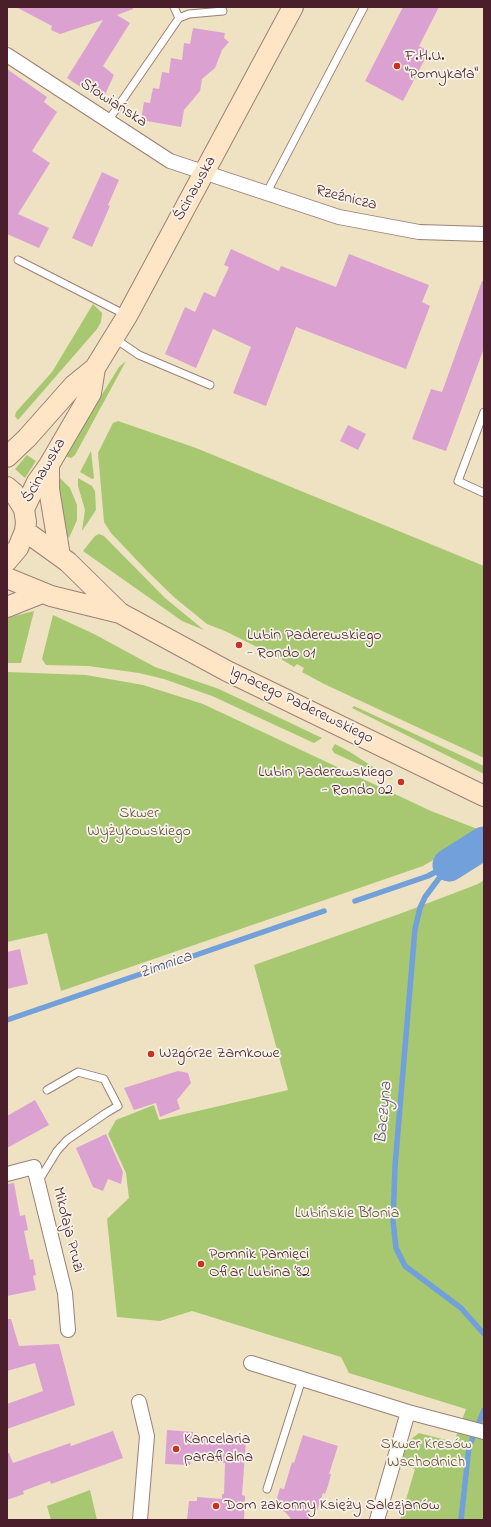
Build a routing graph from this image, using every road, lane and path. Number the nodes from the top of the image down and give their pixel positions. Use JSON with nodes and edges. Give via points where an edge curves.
{"nodes":[{"id":1,"x":174,"y":7,"type":"edge"},
{"id":2,"x":293,"y":7,"type":"edge"},
{"id":3,"x":364,"y":7,"type":"edge"},
{"id":4,"x":223,"y":11,"type":"dead end"},
{"id":5,"x":179,"y":18,"type":"junction"},
{"id":6,"x":7,"y":55,"type":"edge"},
{"id":7,"x":108,"y":121,"type":"junction"},
{"id":8,"x":205,"y":172,"type":"junction"},
{"id":9,"x":267,"y":192,"type":"junction"},
{"id":10,"x":484,"y":234,"type":"edge"},
{"id":11,"x":18,"y":260,"type":"dead end"},
{"id":12,"x":126,"y":316,"type":"junction"},
{"id":13,"x":114,"y":338,"type":"junction"},
{"id":14,"x":95,"y":368,"type":"junction"},
{"id":15,"x":210,"y":385,"type":"dead end"},
{"id":16,"x":484,"y":412,"type":"edge"},
{"id":17,"x":7,"y":457,"type":"edge"},
{"id":18,"x":49,"y":465,"type":"junction"},
{"id":19,"x":7,"y":487,"type":"edge"},
{"id":20,"x":484,"y":493,"type":"edge"},
{"id":21,"x":24,"y":509,"type":"junction"},
{"id":22,"x":25,"y":531,"type":"junction"},
{"id":23,"x":60,"y":556,"type":"junction"},
{"id":24,"x":7,"y":561,"type":"edge"},
{"id":25,"x":7,"y":578,"type":"edge"},
{"id":26,"x":42,"y":593,"type":"junction"},
{"id":27,"x":7,"y":607,"type":"edge"},
{"id":28,"x":120,"y":613,"type":"junction"},
{"id":29,"x":484,"y":796,"type":"edge"},
{"id":30,"x":47,"y":1090,"type":"dead end"},
{"id":31,"x":7,"y":1174,"type":"edge"},
{"id":32,"x":38,"y":1183,"type":"junction"},
{"id":33,"x":68,"y":1330,"type":"dead end"},
{"id":34,"x":251,"y":1363,"type":"dead end"},
{"id":35,"x":302,"y":1379,"type":"junction"},
{"id":36,"x":139,"y":1402,"type":"dead end"},
{"id":37,"x":408,"y":1412,"type":"junction"},
{"id":38,"x":484,"y":1432,"type":"edge"},
{"id":39,"x":267,"y":1489,"type":"dead end"},
{"id":40,"x":140,"y":1520,"type":"edge"},
{"id":41,"x":377,"y":1520,"type":"edge"}],
"edges":[{"from":1,"to":5,"type":"lane"},
{"from":2,"to":8,"type":"main road","name":"Ścinawska"},
{"from":3,"to":9,"type":"lane"},
{"from":4,"to":5,"type":"lane","via":[[189,14]]},
{"from":5,"to":7,"type":"lane"},
{"from":6,"to":7,"type":"street","name":"Słowiańska"},
{"from":7,"to":8,"type":"street","name":"Słowiańska","via":[[170,161]]},
{"from":8,"to":9,"type":"street","name":"Rzeźnicza"},
{"from":8,"to":12,"type":"main road","name":"Ścinawska"},
{"from":9,"to":10,"type":"street","name":"Rzeźnicza","via":[[326,213],[367,222],[420,232]]},
{"from":11,"to":12,"type":"lane"},
{"from":12,"to":13,"type":"main road","name":"Ścinawska"},
{"from":13,"to":14,"type":"main road","name":"Ścinawska"},
{"from":13,"to":15,"type":"lane","via":[[139,355]]},
{"from":14,"to":17,"type":"main road","name":"Ścinawska","via":[[74,385]]},
{"from":14,"to":18,"type":"main road","name":"Ścinawska","via":[[91,393]]},
{"from":16,"to":20,"type":"lane","via":[[458,481]]},
{"from":18,"to":21,"type":"main road","name":"Ścinawska","via":[[37,482]]},
{"from":18,"to":23,"type":"main road","via":[[49,489]]},
{"from":19,"to":21,"type":"main road"},
{"from":21,"to":22,"type":"main road"},
{"from":22,"to":23,"type":"main road","name":"Ignacego Paderewskiego"},
{"from":22,"to":24,"type":"main road","via":[[18,548]]},
{"from":23,"to":28,"type":"main road","name":"Ignacego Paderewskiego"},
{"from":25,"to":26,"type":"main road","name":"Ignacego Paderewskiego"},
{"from":26,"to":27,"type":"main road"},
{"from":26,"to":28,"type":"main road","name":"Ignacego Paderewskiego"},
{"from":28,"to":29,"type":"main road","name":"Ignacego Paderewskiego","via":[[227,671]]},
{"from":30,"to":32,"type":"lane","via":[[78,1072],[104,1078],[118,1106],[67,1140]]},
{"from":31,"to":32,"type":"street","name":"Mikołaja Pruzi","via":[[34,1167]]},
{"from":32,"to":33,"type":"street","name":"Mikołaja Pruzi","via":[[65,1293]]},
{"from":34,"to":35,"type":"street"},
{"from":35,"to":37,"type":"street"},
{"from":35,"to":39,"type":"lane"},
{"from":36,"to":40,"type":"street","via":[[147,1436]]},
{"from":37,"to":38,"type":"street"},
{"from":37,"to":41,"type":"street"}]}
